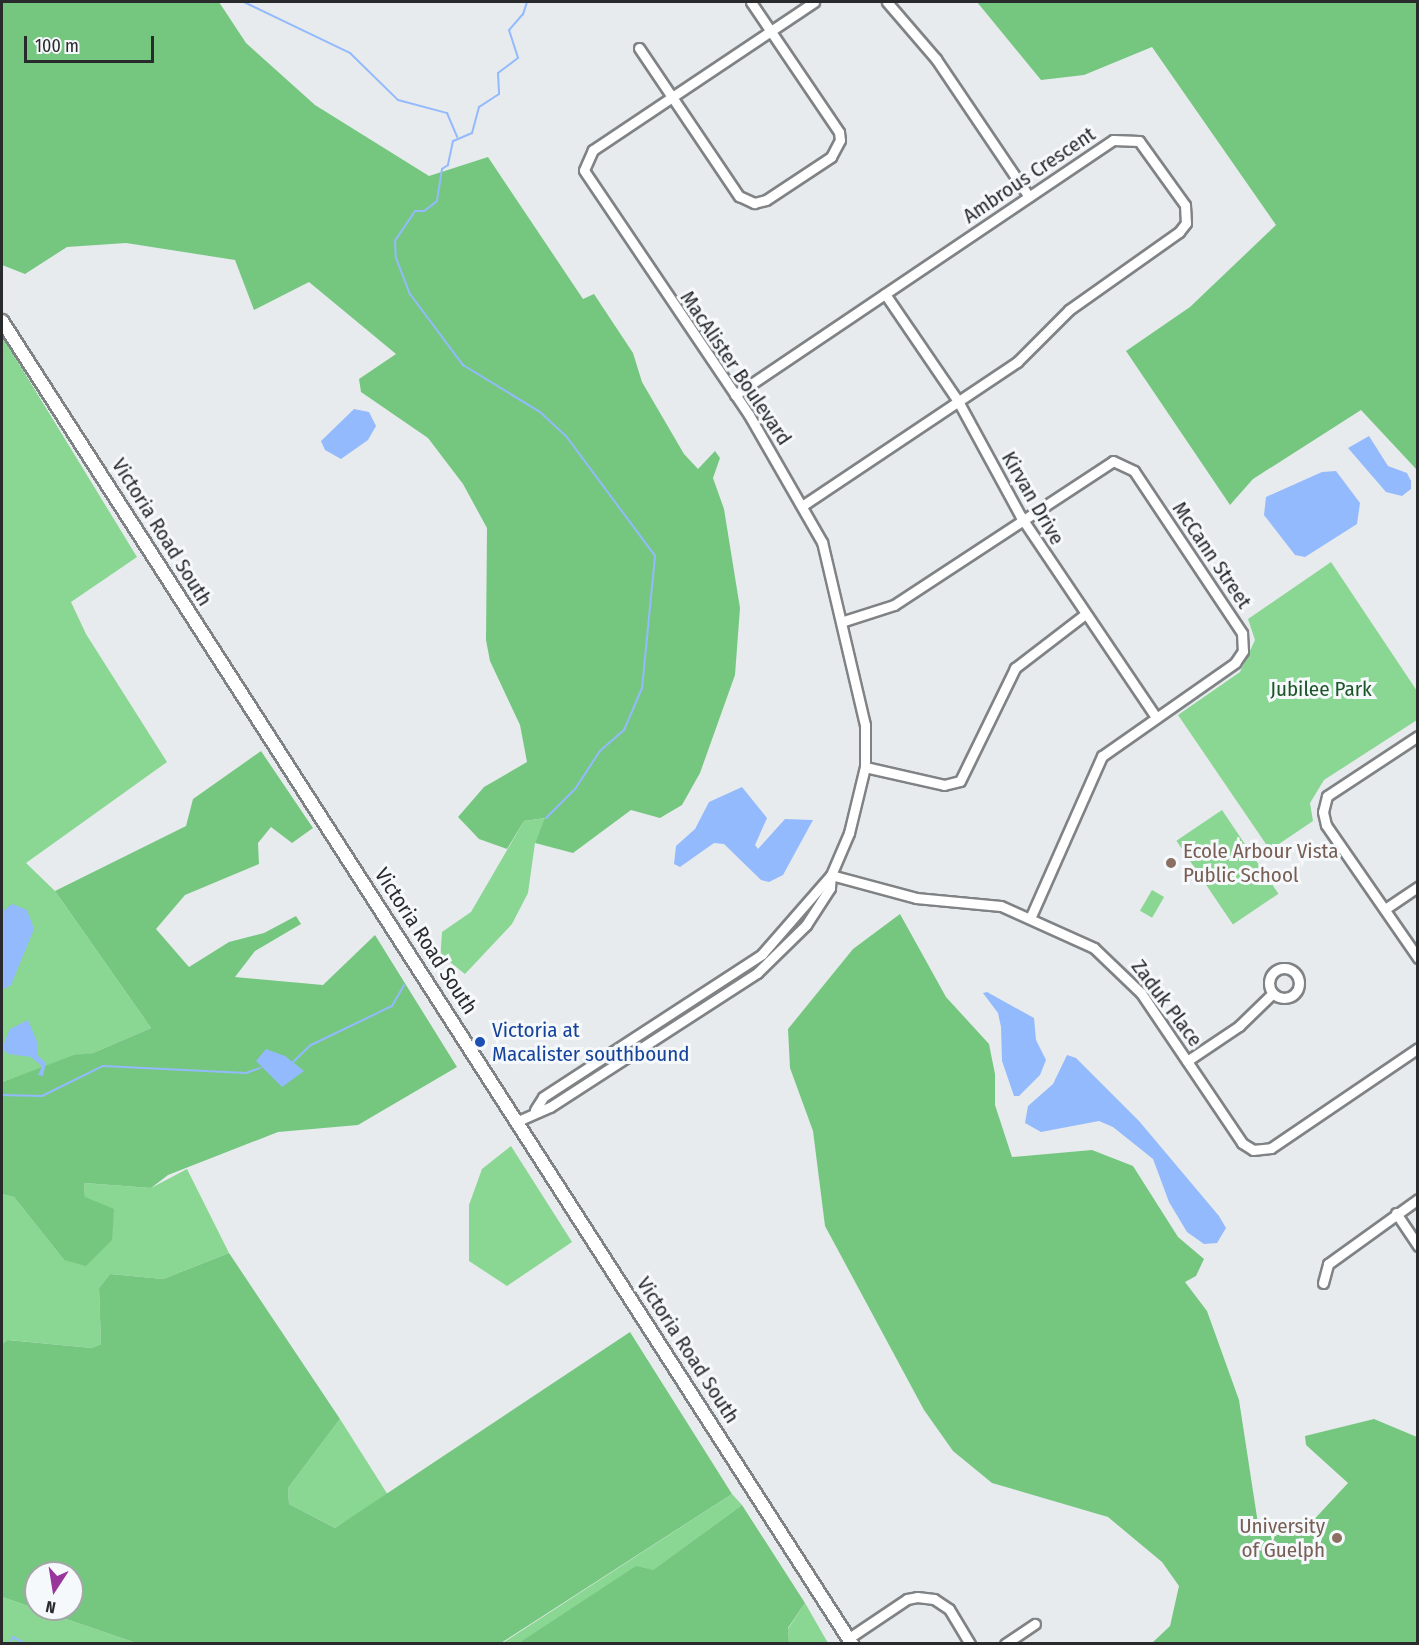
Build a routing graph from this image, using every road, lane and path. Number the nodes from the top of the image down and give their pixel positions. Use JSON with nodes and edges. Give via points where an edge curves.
{"nodes":[{"id":1,"x":751,"y":2,"type":"edge"},
{"id":2,"x":814,"y":2,"type":"edge"},
{"id":3,"x":887,"y":2,"type":"edge"},
{"id":4,"x":771,"y":31,"type":"junction"},
{"id":5,"x":639,"y":48,"type":"dead end"},
{"id":6,"x":672,"y":96,"type":"junction"},
{"id":7,"x":1029,"y":197,"type":"junction"},
{"id":8,"x":885,"y":294,"type":"junction"},
{"id":9,"x":2,"y":321,"type":"edge"},
{"id":10,"x":735,"y":395,"type":"junction"},
{"id":11,"x":958,"y":401,"type":"junction"},
{"id":12,"x":803,"y":505,"type":"junction"},
{"id":13,"x":1021,"y":517,"type":"junction"},
{"id":14,"x":1084,"y":615,"type":"junction"},
{"id":15,"x":844,"y":621,"type":"junction"},
{"id":16,"x":1155,"y":716,"type":"junction"},
{"id":17,"x":1418,"y":736,"type":"edge"},
{"id":18,"x":865,"y":767,"type":"junction"},
{"id":19,"x":831,"y":875,"type":"junction"},
{"id":20,"x":1418,"y":887,"type":"edge"},
{"id":21,"x":1385,"y":909,"type":"junction"},
{"id":22,"x":1032,"y":916,"type":"junction"},
{"id":23,"x":1418,"y":958,"type":"edge"},
{"id":24,"x":1270,"y":996,"type":"dead end"},
{"id":25,"x":619,"y":1048,"type":"junction"},
{"id":26,"x":1418,"y":1048,"type":"edge"},
{"id":27,"x":626,"y":1058,"type":"junction"},
{"id":28,"x":1187,"y":1061,"type":"junction"},
{"id":29,"x":535,"y":1110,"type":"junction"},
{"id":30,"x":518,"y":1121,"type":"junction"},
{"id":31,"x":1418,"y":1199,"type":"edge"},
{"id":32,"x":1396,"y":1213,"type":"junction"},
{"id":33,"x":1418,"y":1246,"type":"edge"},
{"id":34,"x":1323,"y":1283,"type":"dead end"},
{"id":35,"x":1035,"y":1624,"type":"dead end"},
{"id":36,"x":851,"y":1641,"type":"edge"},
{"id":37,"x":970,"y":1644,"type":"edge"},
{"id":38,"x":1005,"y":1644,"type":"edge"}],
"edges":[{"from":1,"to":4,"type":"street"},
{"from":2,"to":4,"type":"street","name":"MacAlister Boulevard"},
{"from":3,"to":7,"type":"street","via":[[936,59]]},
{"from":4,"to":6,"type":"street","name":"MacAlister Boulevard"},
{"from":4,"to":6,"type":"street","via":[[839,132],[840,140],[831,157],[775,194],[759,202],[743,200]]},
{"from":5,"to":6,"type":"street"},
{"from":6,"to":10,"type":"street","name":"MacAlister Boulevard","via":[[593,150],[584,170]]},
{"from":7,"to":8,"type":"street","name":"Ambrous Crescent"},
{"from":7,"to":11,"type":"street","name":"Ambrous Crescent","via":[[1113,140],[1127,137],[1144,146],[1185,205],[1186,217],[1179,232],[1080,301],[1017,362]]},
{"from":8,"to":10,"type":"street","name":"Ambrous Crescent"},
{"from":8,"to":11,"type":"street","name":"Kirvan Drive"},
{"from":9,"to":30,"type":"main road","name":"Victoria Road South"},
{"from":10,"to":12,"type":"street","name":"MacAlister Boulevard"},
{"from":11,"to":12,"type":"street","name":"Ambrous Crescent"},
{"from":11,"to":13,"type":"street","name":"Kirvan Drive"},
{"from":12,"to":15,"type":"street","name":"MacAlister Boulevard","via":[[825,550]]},
{"from":13,"to":14,"type":"street","name":"Kirvan Drive"},
{"from":13,"to":15,"type":"street","name":"McCann Street","via":[[894,605]]},
{"from":13,"to":16,"type":"street","name":"McCann Street","via":[[1113,460],[1134,471],[1245,642],[1235,663]]},
{"from":14,"to":16,"type":"street","name":"Kirvan Drive"},
{"from":14,"to":18,"type":"street","via":[[1015,668],[960,781],[944,785]]},
{"from":15,"to":18,"type":"street","name":"MacAlister Boulevard","via":[[862,698]]},
{"from":16,"to":22,"type":"street","name":"McCann Street","via":[[1102,756]]},
{"from":17,"to":21,"type":"street","via":[[1327,796],[1323,812],[1326,825]]},
{"from":18,"to":19,"type":"street","name":"MacAlister Boulevard","via":[[849,833]]},
{"from":19,"to":22,"type":"street","name":"Zaduk Place","via":[[916,898],[988,902]]},
{"from":19,"to":25,"type":"street","name":"MacAlister Boulevard","via":[[756,959]]},
{"from":19,"to":27,"type":"street","name":"MacAlister Boulevard","via":[[830,888],[819,907],[778,956]]},
{"from":20,"to":21,"type":"street"},
{"from":21,"to":23,"type":"street"},
{"from":22,"to":28,"type":"street","name":"Zaduk Place","via":[[1110,960],[1142,993]]},
{"from":24,"to":28,"type":"street","via":[[1239,1026]]},
{"from":25,"to":27,"type":"street"},
{"from":25,"to":29,"type":"street","name":"MacAlister Boulevard","via":[[543,1097]]},
{"from":26,"to":28,"type":"street","name":"Zaduk Place","via":[[1265,1150],[1242,1143]]},
{"from":27,"to":29,"type":"street","name":"MacAlister Boulevard","via":[[550,1107]]},
{"from":29,"to":30,"type":"street","name":"MacAlister Boulevard"},
{"from":30,"to":36,"type":"main road","name":"Victoria Road South"},
{"from":31,"to":32,"type":"street"},
{"from":32,"to":33,"type":"street"},
{"from":32,"to":34,"type":"street","via":[[1328,1264]]},
{"from":35,"to":38,"type":"street"},
{"from":36,"to":37,"type":"street","via":[[907,1599],[917,1597],[933,1599],[949,1609]]}]}
